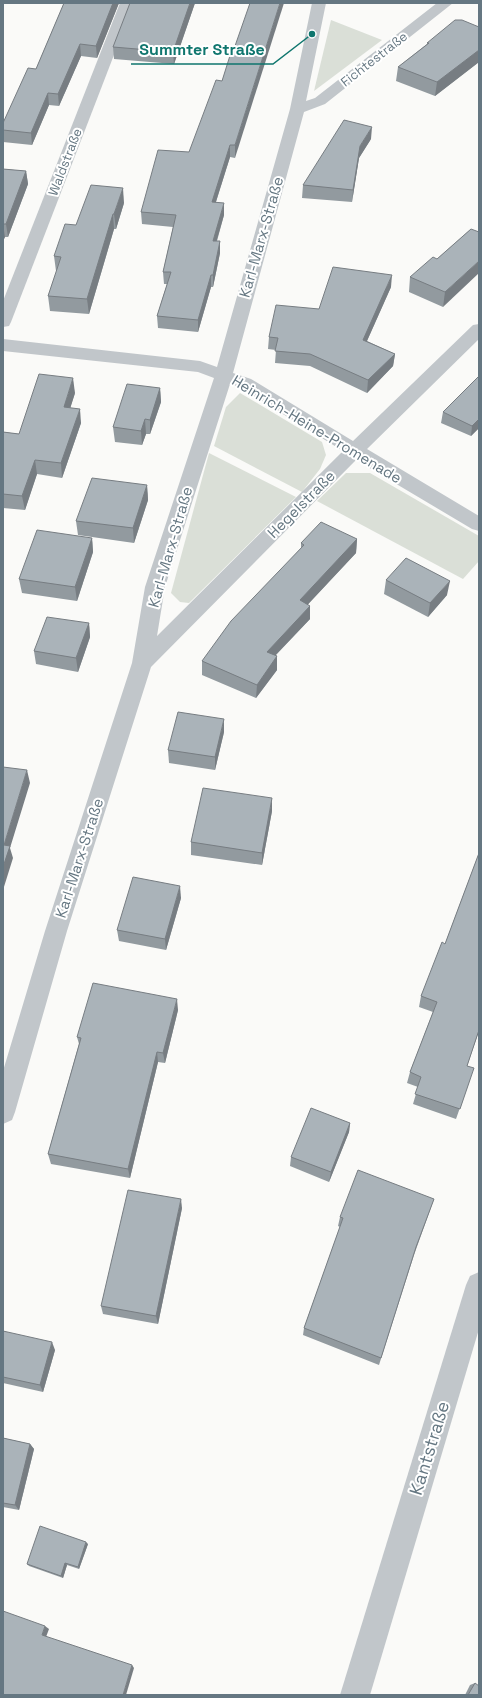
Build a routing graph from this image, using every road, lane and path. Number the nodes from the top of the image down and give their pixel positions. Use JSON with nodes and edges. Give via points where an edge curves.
{"nodes":[{"id":1,"x":127,"y":3,"type":"edge"},
{"id":2,"x":319,"y":3,"type":"edge"},
{"id":3,"x":446,"y":3,"type":"edge"},
{"id":4,"x":297,"y":109,"type":"junction"},
{"id":5,"x":3,"y":322,"type":"edge"},
{"id":6,"x":479,"y":330,"type":"edge"},
{"id":7,"x":3,"y":345,"type":"edge"},
{"id":8,"x":224,"y":374,"type":"junction"},
{"id":9,"x":354,"y":451,"type":"junction"},
{"id":10,"x":479,"y":524,"type":"edge"},
{"id":11,"x":142,"y":663,"type":"junction"},
{"id":12,"x":3,"y":1112,"type":"edge"},
{"id":13,"x":479,"y":1285,"type":"edge"},
{"id":14,"x":355,"y":1695,"type":"edge"}],
"edges":[{"from":1,"to":5,"type":"street","name":"Waldstraße"},
{"from":2,"to":4,"type":"street","name":"Karl-Marx-Straße"},
{"from":3,"to":4,"type":"street","name":"Fichtestraße","via":[[320,101]]},
{"from":4,"to":8,"type":"street","name":"Karl-Marx-Straße"},
{"from":6,"to":9,"type":"street","name":"Hegelstraße"},
{"from":7,"to":8,"type":"street","name":"Heinrich-Heine-Promenade","via":[[200,367]]},
{"from":8,"to":9,"type":"street","name":"Heinrich-Heine-Promenade","via":[[245,383]]},
{"from":8,"to":11,"type":"street","name":"Karl-Marx-Straße","via":[[155,587]]},
{"from":9,"to":10,"type":"street","name":"Heinrich-Heine-Promenade"},
{"from":9,"to":11,"type":"street","name":"Hegelstraße"},
{"from":11,"to":12,"type":"street","name":"Karl-Marx-Straße","via":[[56,931]]},
{"from":13,"to":14,"type":"street","name":"Kantstraße"}]}
